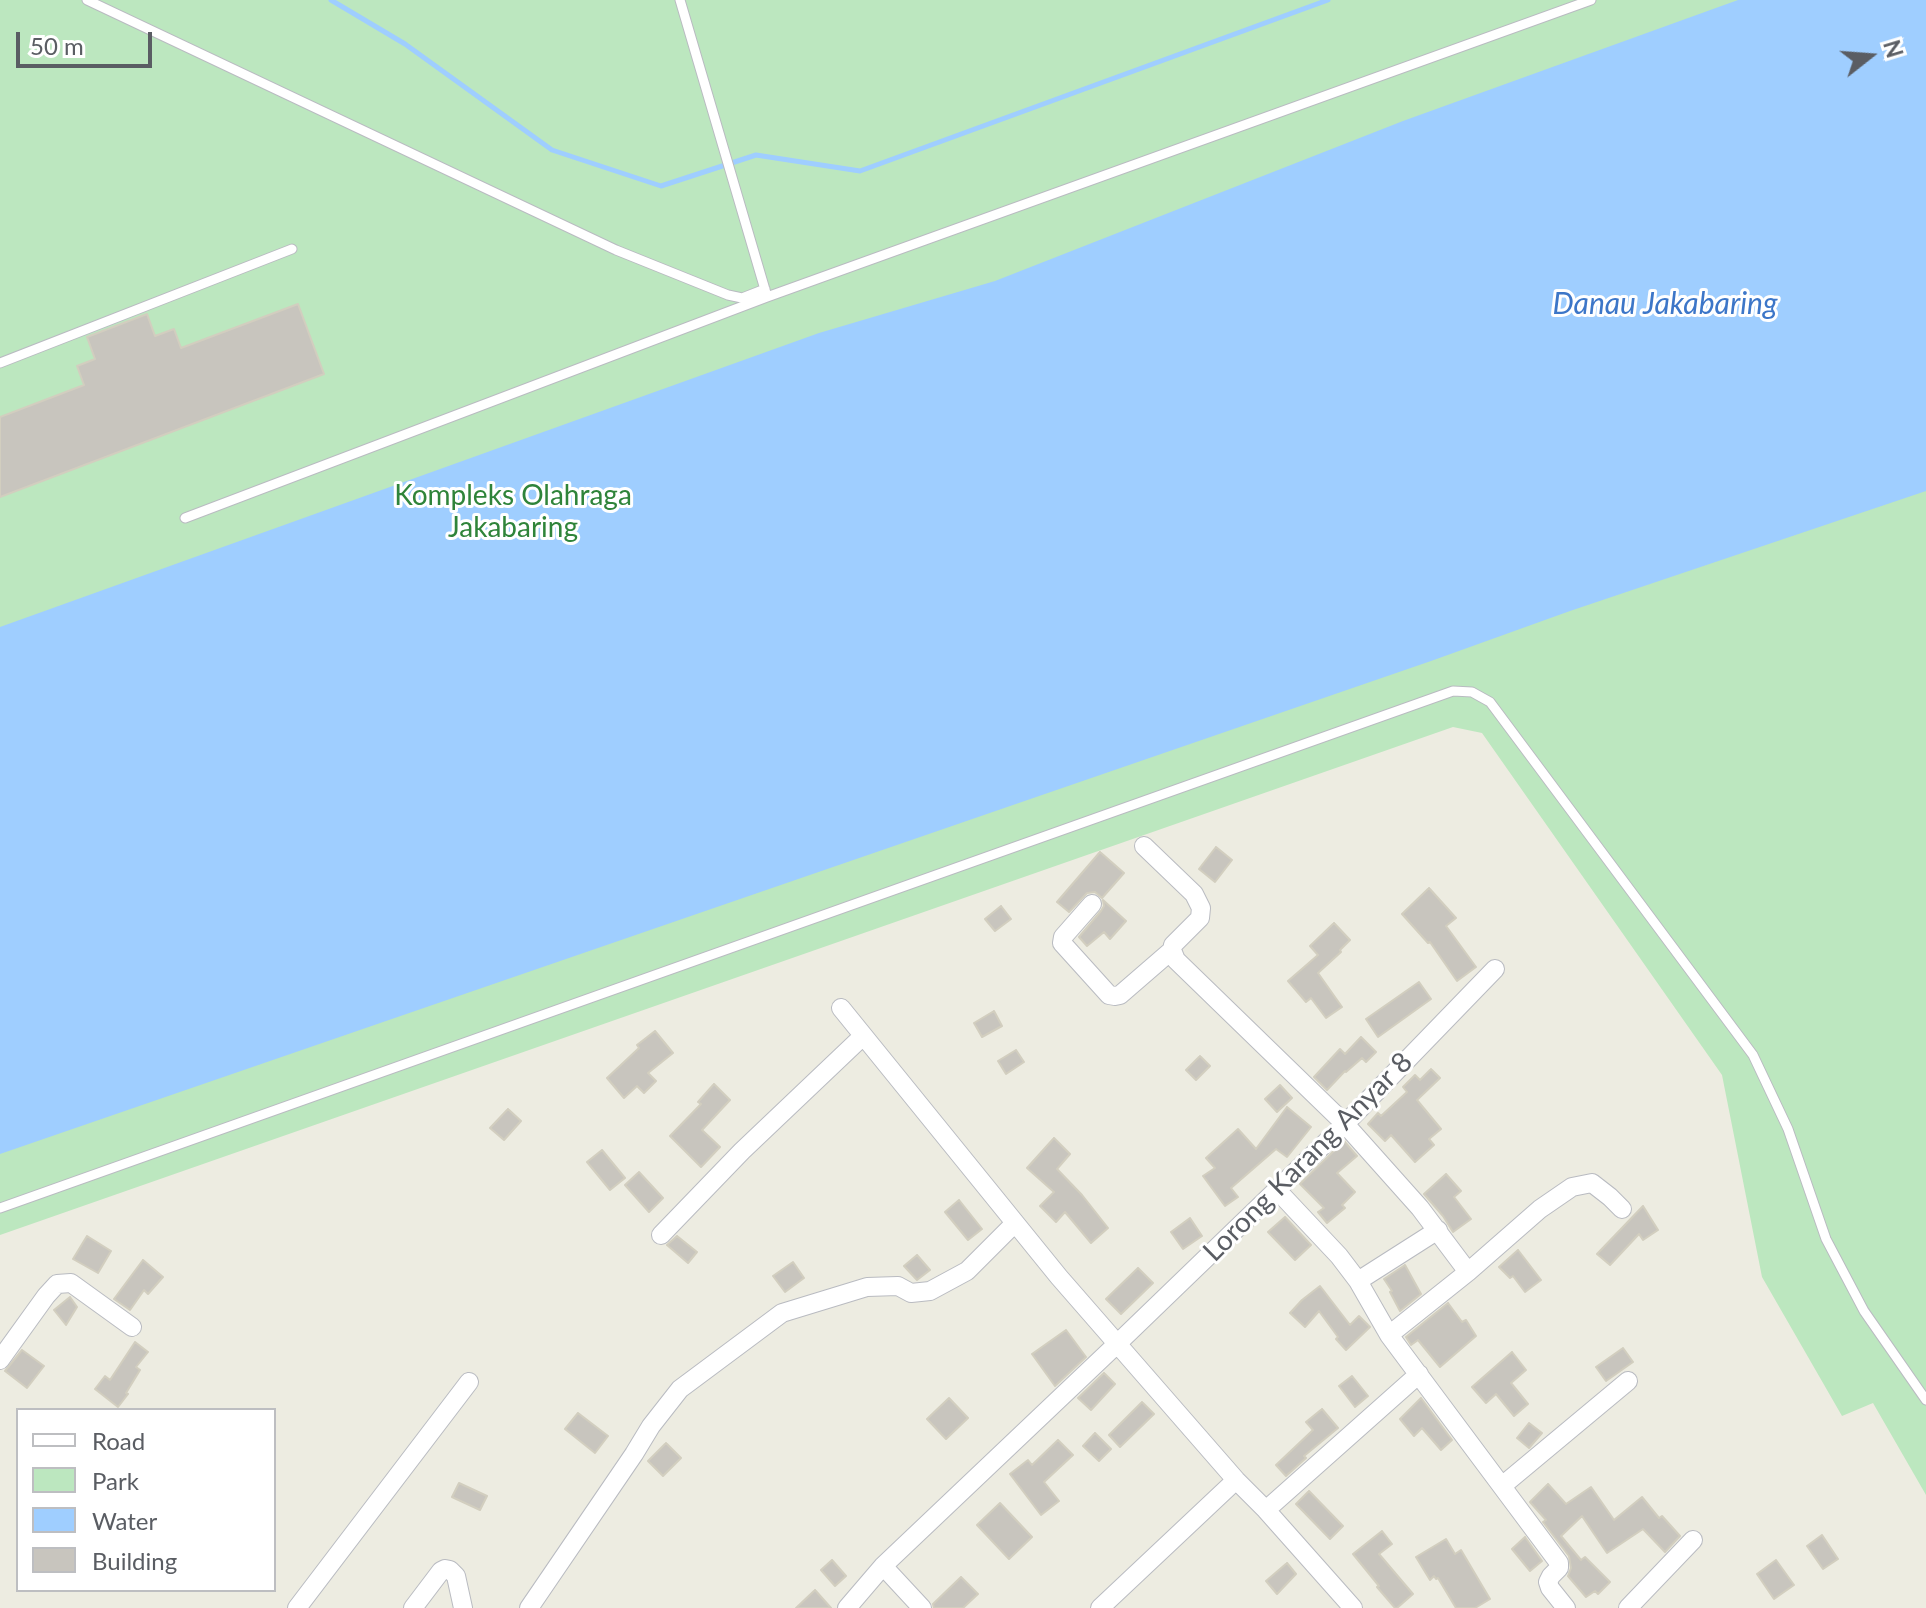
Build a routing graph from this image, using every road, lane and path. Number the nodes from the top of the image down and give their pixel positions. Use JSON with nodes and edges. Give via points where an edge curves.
{"nodes":[{"id":1,"x":87,"y":0,"type":"edge"},
{"id":2,"x":680,"y":0,"type":"edge"},
{"id":3,"x":1591,"y":0,"type":"edge"},
{"id":4,"x":292,"y":249,"type":"dead end"},
{"id":5,"x":766,"y":293,"type":"junction"},
{"id":6,"x":0,"y":363,"type":"edge"},
{"id":7,"x":185,"y":518,"type":"dead end"},
{"id":8,"x":1144,"y":846,"type":"dead end"},
{"id":9,"x":1092,"y":904,"type":"dead end"},
{"id":10,"x":1172,"y":950,"type":"junction"},
{"id":11,"x":1495,"y":969,"type":"dead end"},
{"id":12,"x":841,"y":1008,"type":"dead end"},
{"id":13,"x":863,"y":1036,"type":"junction"},
{"id":14,"x":1345,"y":1124,"type":"junction"},
{"id":15,"x":1277,"y":1190,"type":"junction"},
{"id":16,"x":0,"y":1208,"type":"edge"},
{"id":17,"x":1622,"y":1209,"type":"dead end"},
{"id":18,"x":1015,"y":1223,"type":"junction"},
{"id":19,"x":1438,"y":1230,"type":"junction"},
{"id":20,"x":661,"y":1235,"type":"dead end"},
{"id":21,"x":1468,"y":1272,"type":"junction"},
{"id":22,"x":1358,"y":1281,"type":"junction"},
{"id":23,"x":132,"y":1327,"type":"dead end"},
{"id":24,"x":1389,"y":1335,"type":"junction"},
{"id":25,"x":1118,"y":1343,"type":"junction"},
{"id":26,"x":0,"y":1360,"type":"edge"},
{"id":27,"x":1419,"y":1374,"type":"junction"},
{"id":28,"x":1628,"y":1381,"type":"dead end"},
{"id":29,"x":469,"y":1382,"type":"dead end"},
{"id":30,"x":1926,"y":1400,"type":"edge"},
{"id":31,"x":1236,"y":1480,"type":"junction"},
{"id":32,"x":1502,"y":1486,"type":"junction"},
{"id":33,"x":1266,"y":1510,"type":"junction"},
{"id":34,"x":1693,"y":1540,"type":"dead end"},
{"id":35,"x":883,"y":1566,"type":"junction"},
{"id":36,"x":297,"y":1608,"type":"edge"},
{"id":37,"x":413,"y":1608,"type":"edge"},
{"id":38,"x":463,"y":1608,"type":"edge"},
{"id":39,"x":529,"y":1608,"type":"edge"},
{"id":40,"x":847,"y":1608,"type":"edge"},
{"id":41,"x":922,"y":1608,"type":"edge"},
{"id":42,"x":1100,"y":1608,"type":"edge"},
{"id":43,"x":1353,"y":1608,"type":"edge"},
{"id":44,"x":1566,"y":1608,"type":"edge"},
{"id":45,"x":1628,"y":1608,"type":"edge"}],
"edges":[{"from":1,"to":5,"type":"lane","via":[[616,250],[728,295]]},
{"from":2,"to":5,"type":"lane"},
{"from":3,"to":5,"type":"lane"},
{"from":4,"to":6,"type":"lane"},
{"from":5,"to":7,"type":"lane"},
{"from":8,"to":10,"type":"street","via":[[1194,894],[1201,908],[1200,918]]},
{"from":9,"to":10,"type":"street","via":[[1062,943],[1109,995],[1120,995]]},
{"from":10,"to":14,"type":"street","via":[[1181,966]]},
{"from":11,"to":14,"type":"street","name":"Lorong Karang Anyar 8"},
{"from":12,"to":13,"type":"street"},
{"from":13,"to":18,"type":"street"},
{"from":13,"to":20,"type":"street"},
{"from":14,"to":15,"type":"street","name":"Lorong Karang Anyar 8"},
{"from":14,"to":19,"type":"street"},
{"from":15,"to":22,"type":"street"},
{"from":15,"to":25,"type":"street","name":"Lorong Karang Anyar 8"},
{"from":16,"to":30,"type":"lane","via":[[1453,691],[1472,692],[1490,702],[1753,1055],[1788,1129],[1826,1239],[1864,1311]]},
{"from":17,"to":21,"type":"street","via":[[1592,1183],[1572,1187]]},
{"from":18,"to":25,"type":"street"},
{"from":18,"to":39,"type":"street","via":[[967,1271],[930,1291],[867,1287],[782,1313],[680,1389]]},
{"from":19,"to":21,"type":"street"},
{"from":19,"to":22,"type":"street"},
{"from":21,"to":24,"type":"street"},
{"from":22,"to":24,"type":"street"},
{"from":23,"to":26,"type":"street","via":[[71,1283],[57,1284]]},
{"from":24,"to":27,"type":"street"},
{"from":25,"to":31,"type":"street"},
{"from":25,"to":35,"type":"street","name":"Lorong Karang Anyar 8"},
{"from":27,"to":32,"type":"street"},
{"from":27,"to":33,"type":"street"},
{"from":28,"to":32,"type":"street"},
{"from":29,"to":36,"type":"street"},
{"from":31,"to":33,"type":"street"},
{"from":31,"to":42,"type":"street"},
{"from":32,"to":44,"type":"street","via":[[1559,1563],[1548,1582]]},
{"from":33,"to":43,"type":"street"},
{"from":34,"to":45,"type":"street"},
{"from":35,"to":40,"type":"street","name":"Lorong Karang Anyar 8"},
{"from":35,"to":41,"type":"street"},
{"from":37,"to":38,"type":"street","via":[[445,1569],[456,1576]]}]}
